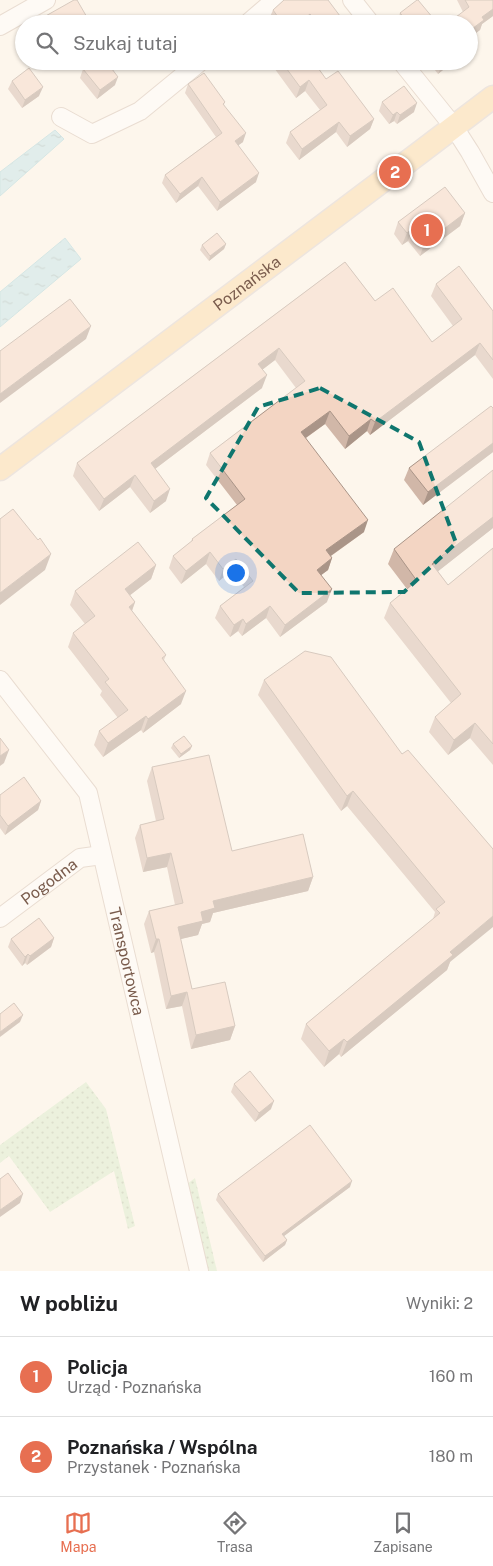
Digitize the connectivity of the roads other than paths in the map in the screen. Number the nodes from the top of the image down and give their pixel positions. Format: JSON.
{"nodes":[{"id":1,"x":46,"y":0,"type":"edge"},
{"id":2,"x":275,"y":0,"type":"edge"},
{"id":3,"x":352,"y":0,"type":"edge"},
{"id":4,"x":19,"y":15,"type":"edge"},
{"id":5,"x":258,"y":15,"type":"edge"},
{"id":6,"x":364,"y":15,"type":"edge"},
{"id":7,"x":15,"y":18,"type":"edge"},
{"id":8,"x":0,"y":26,"type":"edge"},
{"id":9,"x":190,"y":70,"type":"edge"},
{"id":10,"x":408,"y":70,"type":"edge"},
{"id":11,"x":493,"y":97,"type":"edge"},
{"id":12,"x":61,"y":117,"type":"dead end"},
{"id":13,"x":454,"y":127,"type":"junction"},
{"id":14,"x":493,"y":193,"type":"edge"},
{"id":15,"x":0,"y":469,"type":"edge"},
{"id":16,"x":0,"y":680,"type":"edge"},
{"id":17,"x":102,"y":855,"type":"junction"},
{"id":18,"x":0,"y":918,"type":"edge"},
{"id":19,"x":198,"y":1271,"type":"edge"}],
"edges":[{"from":1,"to":4,"type":"street"},
{"from":2,"to":5,"type":"street"},
{"from":3,"to":6,"type":"street"},
{"from":7,"to":8,"type":"street"},
{"from":9,"to":12,"type":"street"},
{"from":10,"to":13,"type":"street"},
{"from":11,"to":13,"type":"main road","name":"Poznańska"},
{"from":13,"to":14,"type":"street"},
{"from":13,"to":15,"type":"main road","name":"Poznańska"},
{"from":16,"to":17,"type":"street","name":"Transportowca"},
{"from":17,"to":18,"type":"street","name":"Pogodna"},
{"from":17,"to":19,"type":"street","name":"Transportowca"}]}
